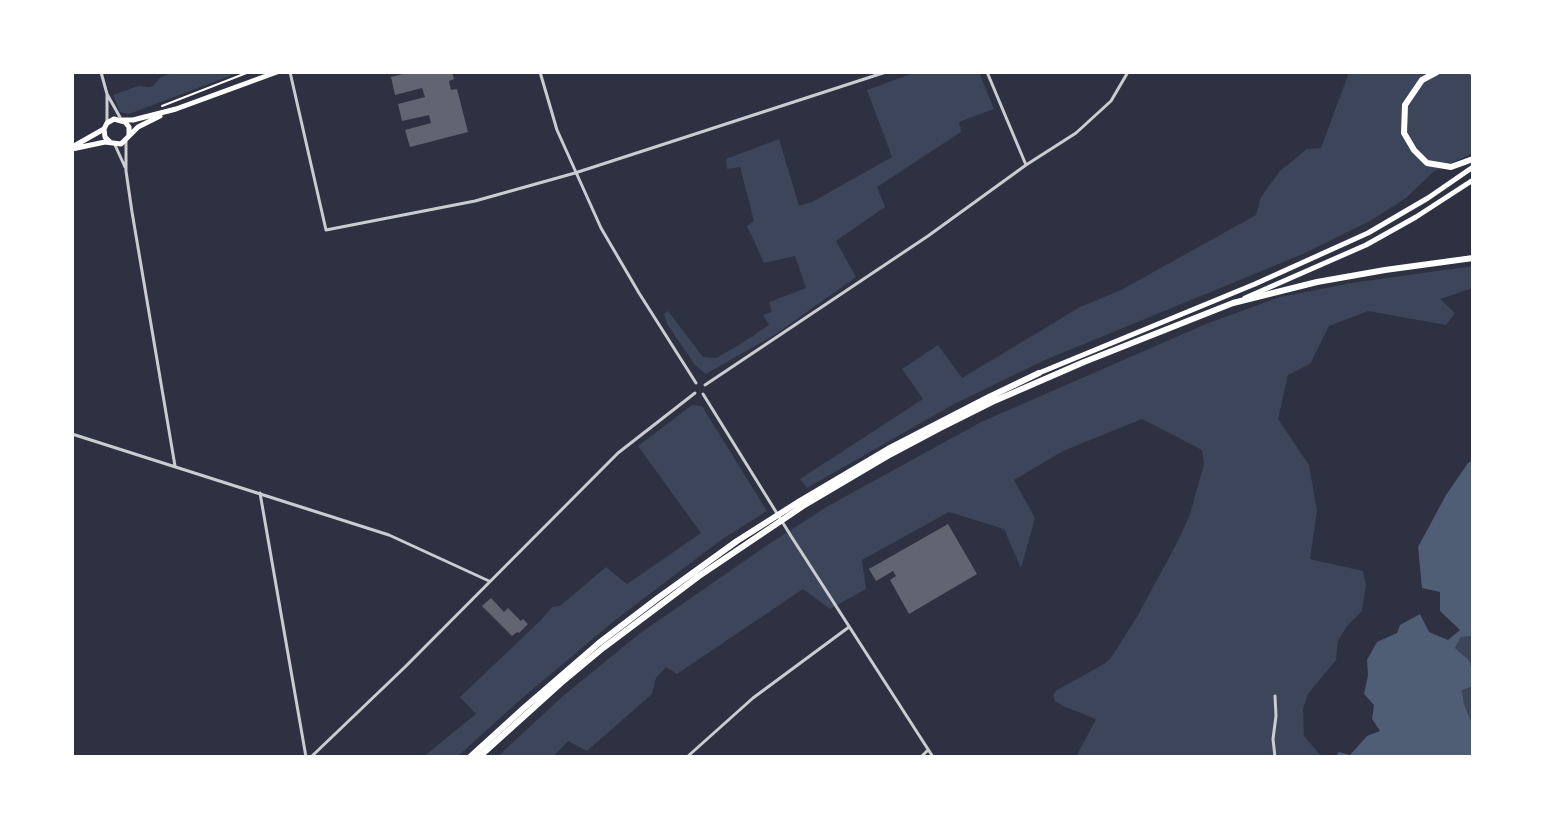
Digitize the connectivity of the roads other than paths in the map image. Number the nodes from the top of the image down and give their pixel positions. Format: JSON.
{"nodes":[{"id":1,"x":101,"y":72,"type":"edge"},
{"id":2,"x":277,"y":72,"type":"edge"},
{"id":3,"x":290,"y":72,"type":"edge"},
{"id":4,"x":540,"y":72,"type":"edge"},
{"id":5,"x":886,"y":72,"type":"edge"},
{"id":6,"x":987,"y":72,"type":"edge"},
{"id":7,"x":1128,"y":72,"type":"edge"},
{"id":8,"x":1437,"y":72,"type":"edge"},
{"id":9,"x":107,"y":94,"type":"junction"},
{"id":10,"x":176,"y":109,"type":"junction"},
{"id":11,"x":122,"y":120,"type":"junction"},
{"id":12,"x":106,"y":126,"type":"junction"},
{"id":13,"x":128,"y":138,"type":"junction"},
{"id":14,"x":113,"y":143,"type":"junction"},
{"id":15,"x":72,"y":148,"type":"edge"},
{"id":16,"x":1473,"y":159,"type":"edge"},
{"id":17,"x":1026,"y":165,"type":"junction"},
{"id":18,"x":1473,"y":167,"type":"edge"},
{"id":19,"x":126,"y":171,"type":"junction"},
{"id":20,"x":575,"y":173,"type":"junction"},
{"id":21,"x":1473,"y":180,"type":"edge"},
{"id":22,"x":1473,"y":258,"type":"edge"},
{"id":23,"x":1233,"y":303,"type":"junction"},
{"id":24,"x":1039,"y":373,"type":"joint"},
{"id":25,"x":696,"y":383,"type":"junction"},
{"id":26,"x":705,"y":385,"type":"junction"},
{"id":27,"x":695,"y":393,"type":"junction"},
{"id":28,"x":703,"y":394,"type":"junction"},
{"id":29,"x":72,"y":434,"type":"edge"},
{"id":30,"x":175,"y":466,"type":"junction"},
{"id":31,"x":260,"y":493,"type":"junction"},
{"id":32,"x":489,"y":581,"type":"junction"},
{"id":33,"x":849,"y":627,"type":"junction"},
{"id":34,"x":1275,"y":696,"type":"dead end"},
{"id":35,"x":928,"y":750,"type":"junction"},
{"id":36,"x":308,"y":757,"type":"edge"},
{"id":37,"x":470,"y":757,"type":"edge"},
{"id":38,"x":479,"y":757,"type":"edge"},
{"id":39,"x":687,"y":757,"type":"edge"},
{"id":40,"x":921,"y":757,"type":"edge"},
{"id":41,"x":933,"y":757,"type":"edge"},
{"id":42,"x":1275,"y":757,"type":"edge"}],
"edges":[{"from":1,"to":9,"type":"street"},
{"from":2,"to":10,"type":"main road"},
{"from":3,"to":20,"type":"street"},
{"from":4,"to":20,"type":"street"},
{"from":5,"to":20,"type":"street"},
{"from":6,"to":17,"type":"street"},
{"from":7,"to":17,"type":"street"},
{"from":8,"to":16,"type":"highway"},
{"from":9,"to":11,"type":"street"},
{"from":9,"to":12,"type":"street"},
{"from":10,"to":11,"type":"main road"},
{"from":10,"to":13,"type":"main road"},
{"from":11,"to":12,"type":"main road"},
{"from":11,"to":13,"type":"main road"},
{"from":12,"to":14,"type":"main road"},
{"from":12,"to":15,"type":"main road"},
{"from":13,"to":14,"type":"main road"},
{"from":13,"to":19,"type":"street"},
{"from":14,"to":15,"type":"main road"},
{"from":14,"to":19,"type":"street"},
{"from":17,"to":26,"type":"street"},
{"from":18,"to":24,"type":"main road"},
{"from":19,"to":30,"type":"street"},
{"from":20,"to":25,"type":"street"},
{"from":21,"to":23,"type":"main road"},
{"from":22,"to":23,"type":"highway"},
{"from":23,"to":38,"type":"highway"},
{"from":24,"to":37,"type":"highway"},
{"from":25,"to":26,"type":"street"},
{"from":25,"to":27,"type":"street"},
{"from":26,"to":28,"type":"street"},
{"from":27,"to":28,"type":"street"},
{"from":27,"to":32,"type":"street"},
{"from":28,"to":33,"type":"street"},
{"from":29,"to":30,"type":"street"},
{"from":30,"to":31,"type":"street"},
{"from":31,"to":32,"type":"street"},
{"from":31,"to":36,"type":"street"},
{"from":32,"to":36,"type":"street"},
{"from":33,"to":35,"type":"street"},
{"from":33,"to":39,"type":"street"},
{"from":34,"to":42,"type":"street"},
{"from":35,"to":40,"type":"street"},
{"from":35,"to":41,"type":"street"}]}
